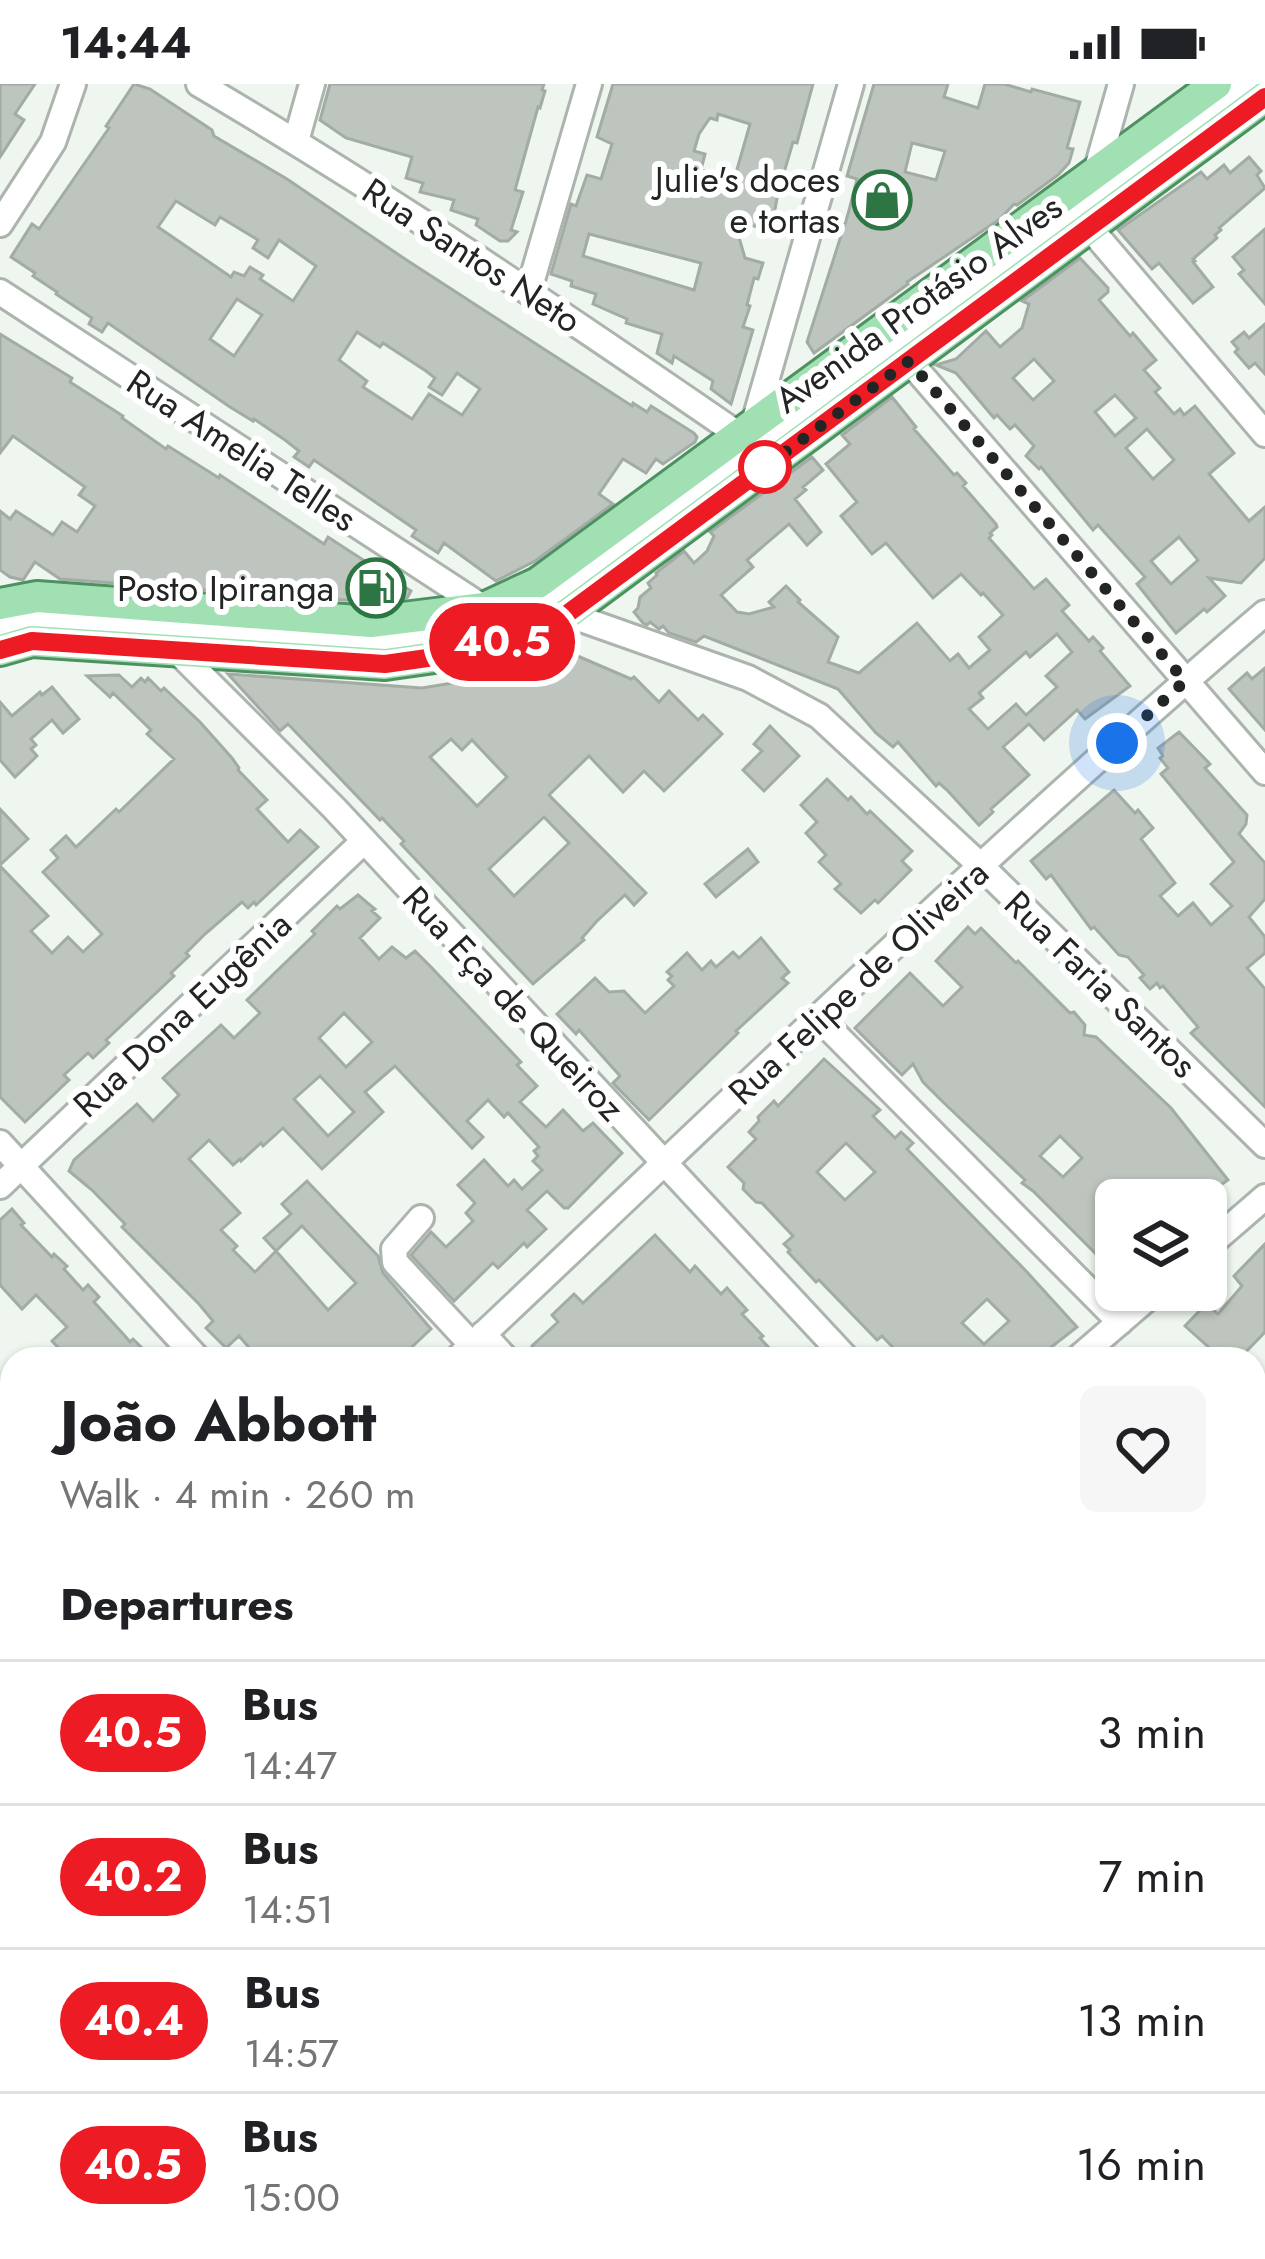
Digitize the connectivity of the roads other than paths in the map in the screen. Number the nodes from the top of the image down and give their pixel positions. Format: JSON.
{"nodes":[{"id":1,"x":73,"y":84,"type":"edge"},
{"id":2,"x":199,"y":84,"type":"edge"},
{"id":3,"x":312,"y":84,"type":"edge"},
{"id":4,"x":589,"y":84,"type":"edge"},
{"id":5,"x":850,"y":84,"type":"edge"},
{"id":6,"x":1121,"y":84,"type":"edge"},
{"id":7,"x":1216,"y":84,"type":"edge"},
{"id":8,"x":1250,"y":84,"type":"edge"},
{"id":9,"x":1265,"y":97,"type":"edge"},
{"id":10,"x":296,"y":141,"type":"junction"},
{"id":11,"x":1096,"y":172,"type":"junction"},
{"id":12,"x":1065,"y":195,"type":"junction"},
{"id":13,"x":0,"y":224,"type":"edge"},
{"id":14,"x":1089,"y":227,"type":"junction"},
{"id":15,"x":973,"y":288,"type":"junction"},
{"id":16,"x":529,"y":290,"type":"junction"},
{"id":17,"x":0,"y":292,"type":"edge"},
{"id":18,"x":909,"y":361,"type":"junction"},
{"id":19,"x":747,"y":429,"type":"junction"},
{"id":20,"x":1265,"y":434,"type":"edge"},
{"id":21,"x":709,"y":483,"type":"junction"},
{"id":22,"x":632,"y":514,"type":"junction"},
{"id":23,"x":657,"y":547,"type":"junction"},
{"id":24,"x":0,"y":604,"type":"edge"},
{"id":25,"x":484,"y":608,"type":"junction"},
{"id":26,"x":1265,"y":613,"type":"edge"},
{"id":27,"x":567,"y":614,"type":"junction"},
{"id":28,"x":0,"y":628,"type":"edge"},
{"id":29,"x":0,"y":650,"type":"edge"},
{"id":30,"x":177,"y":651,"type":"junction"},
{"id":31,"x":1185,"y":681,"type":"junction"},
{"id":32,"x":1265,"y":772,"type":"edge"},
{"id":33,"x":364,"y":842,"type":"junction"},
{"id":34,"x":981,"y":866,"type":"junction"},
{"id":35,"x":819,"y":1018,"type":"junction"},
{"id":36,"x":0,"y":1143,"type":"edge"},
{"id":37,"x":1265,"y":1145,"type":"edge"},
{"id":38,"x":664,"y":1164,"type":"junction"},
{"id":39,"x":22,"y":1166,"type":"junction"},
{"id":40,"x":0,"y":1186,"type":"edge"},
{"id":41,"x":1265,"y":1197,"type":"edge"},
{"id":42,"x":421,"y":1219,"type":"dead end"},
{"id":43,"x":1227,"y":1230,"type":"edge"},
{"id":44,"x":1133,"y":1311,"type":"edge"},
{"id":45,"x":1120,"y":1322,"type":"junction"},
{"id":46,"x":470,"y":1346,"type":"edge"},
{"id":47,"x":187,"y":1347,"type":"edge"},
{"id":48,"x":836,"y":1347,"type":"edge"},
{"id":49,"x":1091,"y":1347,"type":"edge"}],
"edges":[{"from":1,"to":13,"type":"street"},
{"from":2,"to":10,"type":"street","name":"Rua Santos Neto"},
{"from":3,"to":10,"type":"street"},
{"from":4,"to":16,"type":"street"},
{"from":5,"to":19,"type":"street"},
{"from":6,"to":11,"type":"street"},
{"from":7,"to":11,"type":"main road","name":"Avenida Protásio Alves"},
{"from":8,"to":15,"type":"street"},
{"from":9,"to":14,"type":"main road","name":"Avenida Protásio Alves"},
{"from":10,"to":16,"type":"street","name":"Rua Santos Neto"},
{"from":11,"to":12,"type":"main road","name":"Avenida Protásio Alves"},
{"from":12,"to":15,"type":"street"},
{"from":12,"to":19,"type":"main road","name":"Avenida Protásio Alves"},
{"from":14,"to":15,"type":"street"},
{"from":14,"to":18,"type":"main road","name":"Avenida Protásio Alves"},
{"from":14,"to":20,"type":"street"},
{"from":15,"to":21,"type":"street"},
{"from":16,"to":19,"type":"street","name":"Rua Santos Neto"},
{"from":17,"to":25,"type":"street","name":"Rua Amelia Telles"},
{"from":18,"to":23,"type":"main road","name":"Avenida Protásio Alves"},
{"from":18,"to":31,"type":"street"},
{"from":19,"to":22,"type":"main road","name":"Avenida Protásio Alves"},
{"from":21,"to":22,"type":"street"},
{"from":21,"to":23,"type":"street"},
{"from":21,"to":28,"type":"street"},
{"from":22,"to":25,"type":"main road","name":"Avenida Protásio Alves"},
{"from":23,"to":27,"type":"main road","name":"Avenida Protásio Alves"},
{"from":24,"to":25,"type":"main road","name":"Avenida Protásio Alves"},
{"from":26,"to":31,"type":"street","name":"Rua Felipe de Oliveira"},
{"from":27,"to":30,"type":"main road","name":"Avenida Protásio Alves"},
{"from":27,"to":34,"type":"street","name":"Rua Faria Santos"},
{"from":29,"to":30,"type":"main road","name":"Avenida Protásio Alves"},
{"from":30,"to":33,"type":"street","name":"Rua Eça de Queiroz"},
{"from":31,"to":32,"type":"street"},
{"from":31,"to":34,"type":"street","name":"Rua Felipe de Oliveira"},
{"from":33,"to":38,"type":"street","name":"Rua Eça de Queiroz"},
{"from":33,"to":39,"type":"street","name":"Rua Dona Eugênia"},
{"from":34,"to":35,"type":"street","name":"Rua Felipe de Oliveira"},
{"from":34,"to":37,"type":"street","name":"Rua Faria Santos"},
{"from":35,"to":38,"type":"street","name":"Rua Felipe de Oliveira"},
{"from":35,"to":45,"type":"street"},
{"from":36,"to":39,"type":"street"},
{"from":38,"to":46,"type":"street","name":"Rua Felipe de Oliveira"},
{"from":38,"to":48,"type":"street","name":"Rua Eça de Queiroz"},
{"from":39,"to":40,"type":"street","name":"Rua Dona Eugênia"},
{"from":39,"to":47,"type":"street"},
{"from":41,"to":43,"type":"street"},
{"from":42,"to":46,"type":"street"},
{"from":44,"to":45,"type":"street"},
{"from":45,"to":49,"type":"street"}]}
